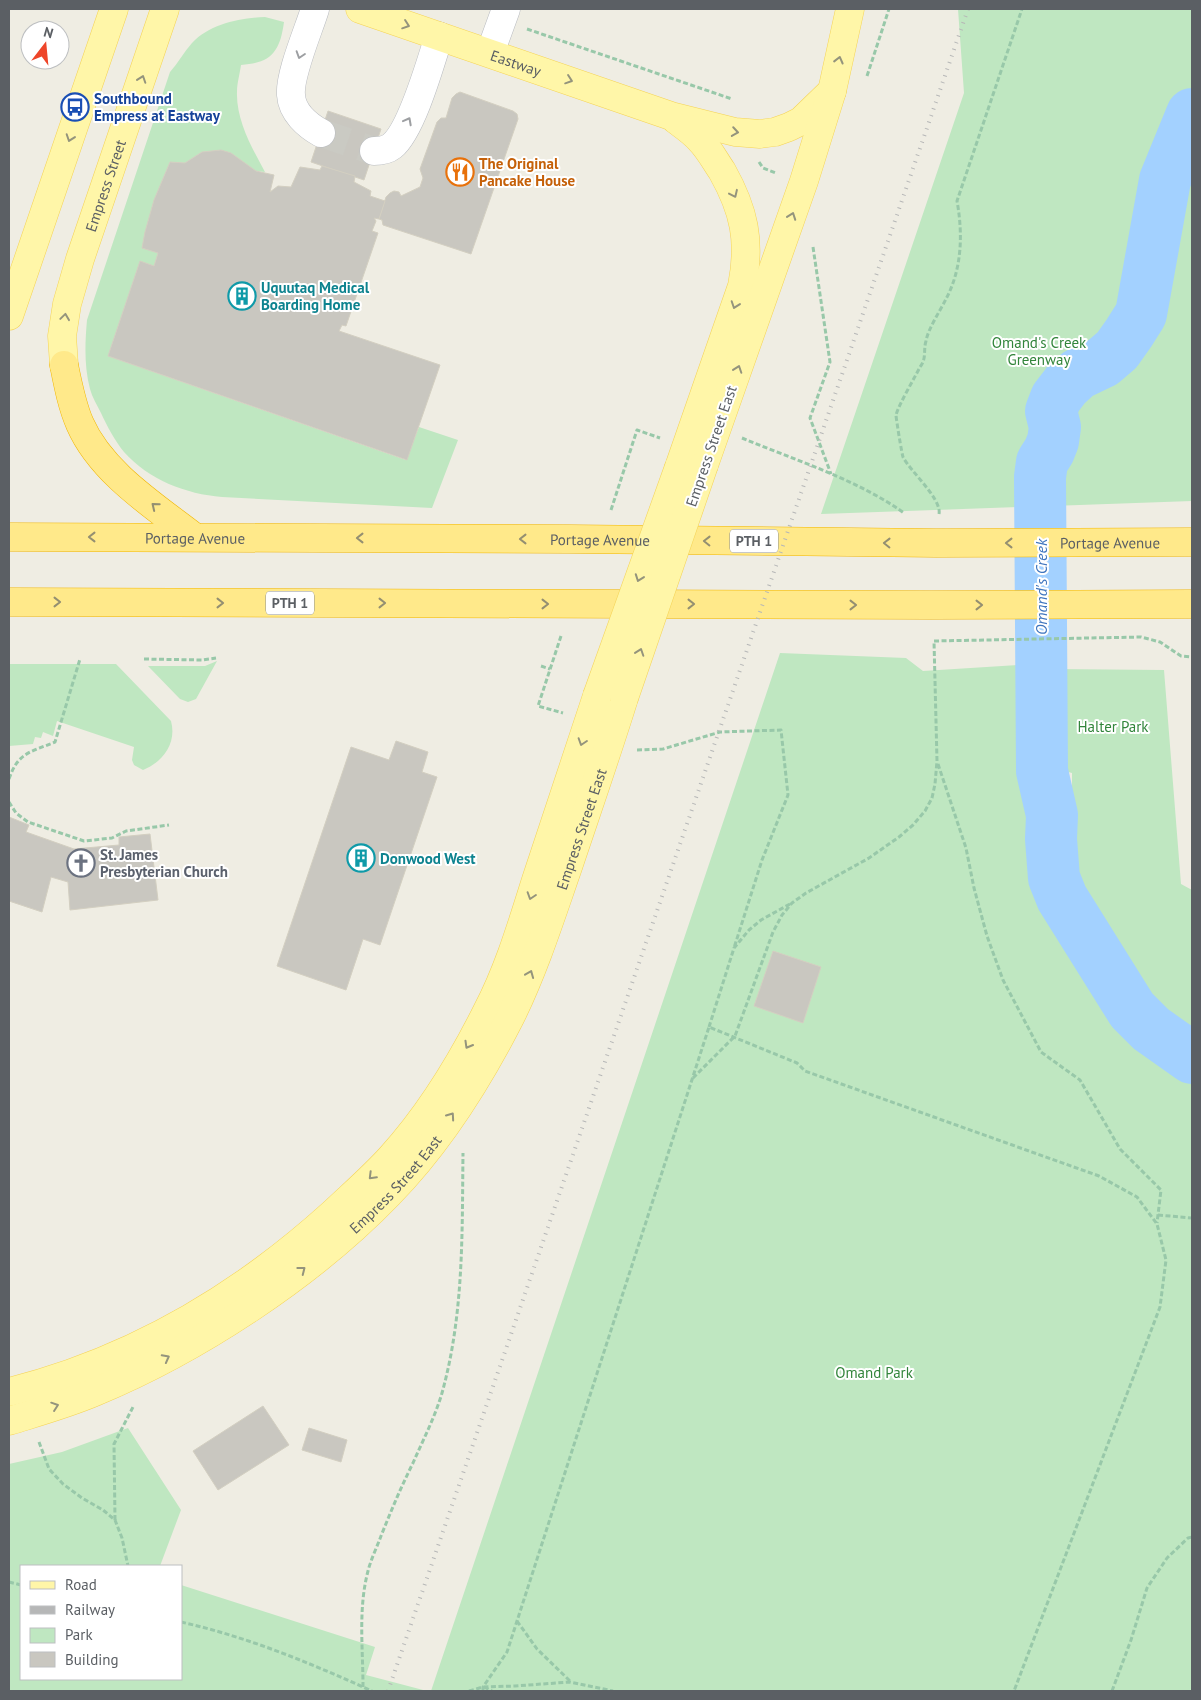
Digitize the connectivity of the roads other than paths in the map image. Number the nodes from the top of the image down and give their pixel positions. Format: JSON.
{"nodes":[{"id":1,"x":114,"y":9,"type":"edge"},
{"id":2,"x":166,"y":9,"type":"edge"},
{"id":3,"x":315,"y":9,"type":"edge"},
{"id":4,"x":360,"y":9,"type":"edge"},
{"id":5,"x":506,"y":9,"type":"edge"},
{"id":6,"x":850,"y":9,"type":"edge"},
{"id":7,"x":439,"y":36,"type":"junction"},
{"id":8,"x":490,"y":53,"type":"junction"},
{"id":9,"x":832,"y":90,"type":"junction"},
{"id":10,"x":671,"y":116,"type":"junction"},
{"id":11,"x":321,"y":133,"type":"tunnel mouth"},
{"id":12,"x":374,"y":151,"type":"tunnel mouth"},
{"id":13,"x":9,"y":316,"type":"edge"},
{"id":14,"x":64,"y":365,"type":"joint"},
{"id":15,"x":692,"y":466,"type":"junction"},
{"id":16,"x":193,"y":536,"type":"junction"},
{"id":17,"x":9,"y":537,"type":"edge"},
{"id":18,"x":1192,"y":542,"type":"edge"},
{"id":19,"x":9,"y":602,"type":"edge"},
{"id":20,"x":1192,"y":604,"type":"edge"},
{"id":21,"x":9,"y":1392,"type":"edge"},
{"id":22,"x":9,"y":1421,"type":"edge"}],
"edges":[{"from":1,"to":13,"type":"main road","one_way":true},
{"from":14,"to":2,"type":"main road","name":"Empress Street","one_way":true},
{"from":3,"to":11,"type":"lane","one_way":true},
{"from":4,"to":7,"type":"main road","name":"Eastway","one_way":true},
{"from":5,"to":8,"type":"lane"},
{"from":9,"to":6,"type":"main road","name":"Empress Street East","one_way":true},
{"from":7,"to":8,"type":"main road","name":"Eastway"},
{"from":12,"to":7,"type":"lane","one_way":true},
{"from":8,"to":10,"type":"main road","name":"Eastway","one_way":true},
{"from":10,"to":9,"type":"main road","name":"Eastway","one_way":true},
{"from":15,"to":9,"type":"main road","name":"Empress Street East","one_way":true},
{"from":10,"to":15,"type":"main road","name":"Empress Street East","one_way":true},
{"from":16,"to":14,"type":"highway","one_way":true},
{"from":15,"to":21,"type":"main road","name":"Empress Street East","one_way":true,"bridge":true},
{"from":22,"to":15,"type":"main road","name":"Empress Street East","one_way":true,"bridge":true},
{"from":16,"to":17,"type":"highway","name":"Portage Avenue","number":"PTH 1","one_way":true},
{"from":18,"to":16,"type":"highway","name":"Portage Avenue","number":"PTH 1","one_way":true},
{"from":19,"to":20,"type":"highway","number":"PTH 1","one_way":true}]}
